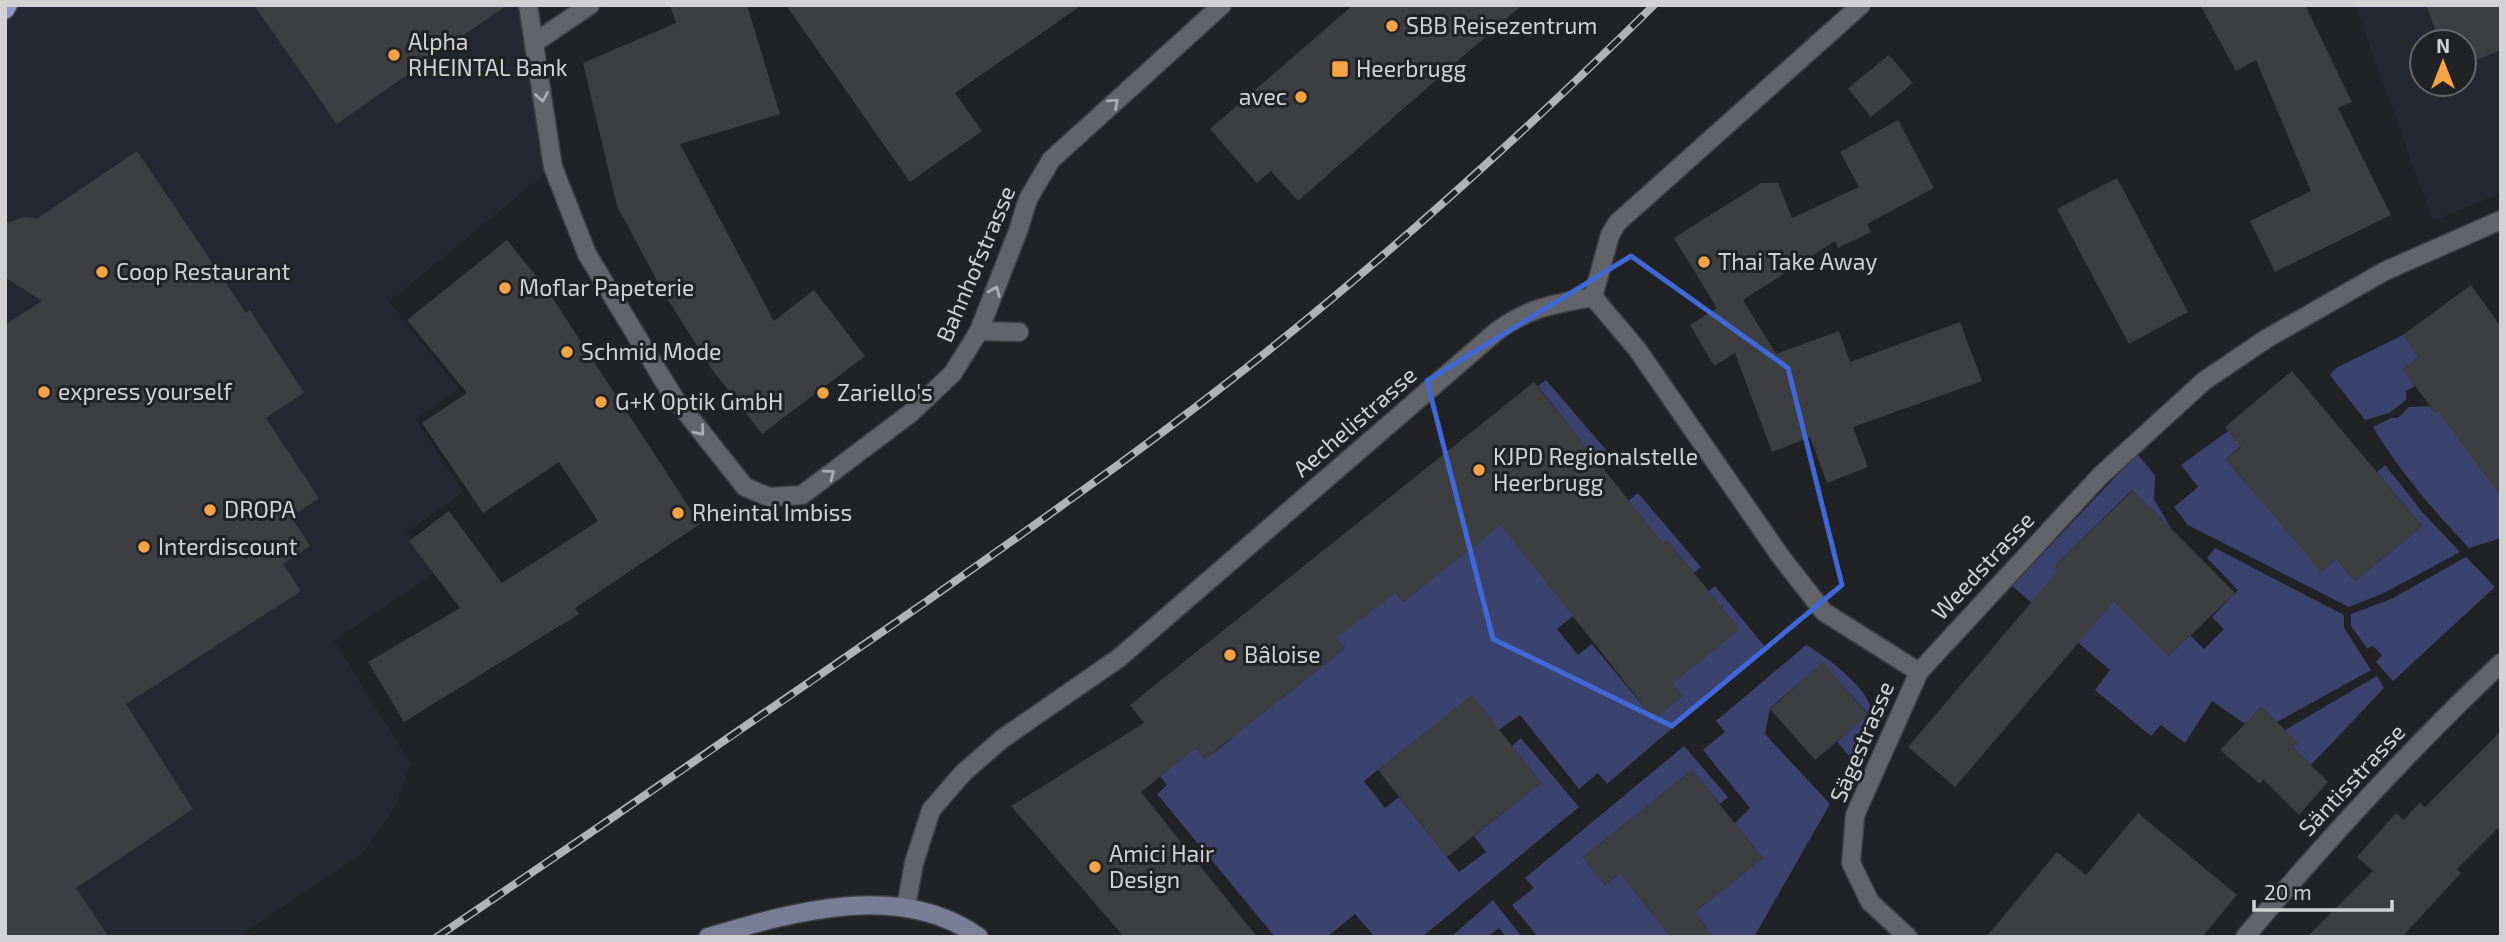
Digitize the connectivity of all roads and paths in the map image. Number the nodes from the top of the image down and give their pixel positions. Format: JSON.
{"nodes":[{"id":1,"x":528,"y":5,"type":"edge"},
{"id":2,"x":590,"y":5,"type":"edge"},
{"id":3,"x":1222,"y":5,"type":"edge"},
{"id":4,"x":1861,"y":5,"type":"edge"},
{"id":5,"x":534,"y":43,"type":"junction"},
{"id":6,"x":2501,"y":220,"type":"edge"},
{"id":7,"x":1593,"y":297,"type":"junction"},
{"id":8,"x":979,"y":331,"type":"junction"},
{"id":9,"x":1019,"y":332,"type":"dead end"},
{"id":10,"x":2501,"y":663,"type":"edge"},
{"id":11,"x":1919,"y":672,"type":"junction"},
{"id":12,"x":906,"y":907,"type":"junction"},
{"id":13,"x":708,"y":937,"type":"edge"},
{"id":14,"x":979,"y":937,"type":"edge"},
{"id":15,"x":1908,"y":937,"type":"edge"},
{"id":16,"x":2245,"y":937,"type":"edge"}],
"edges":[{"from":1,"to":5,"type":"street","name":"Bahnhofstrasse"},
{"from":2,"to":5,"type":"street"},
{"from":8,"to":3,"type":"street","name":"Bahnhofstrasse","one_way":true},
{"from":4,"to":7,"type":"street"},
{"from":5,"to":8,"type":"street","name":"Bahnhofstrasse","one_way":true},
{"from":6,"to":11,"type":"street","name":"Weedstrasse"},
{"from":7,"to":11,"type":"street"},
{"from":7,"to":12,"type":"street","name":"Aechelistrasse"},
{"from":8,"to":9,"type":"street"},
{"from":10,"to":16,"type":"street","name":"Säntisstrasse"},
{"from":11,"to":15,"type":"street","name":"Sägestrasse"},
{"from":12,"to":13,"type":"main road"},
{"from":12,"to":14,"type":"main road"}]}
